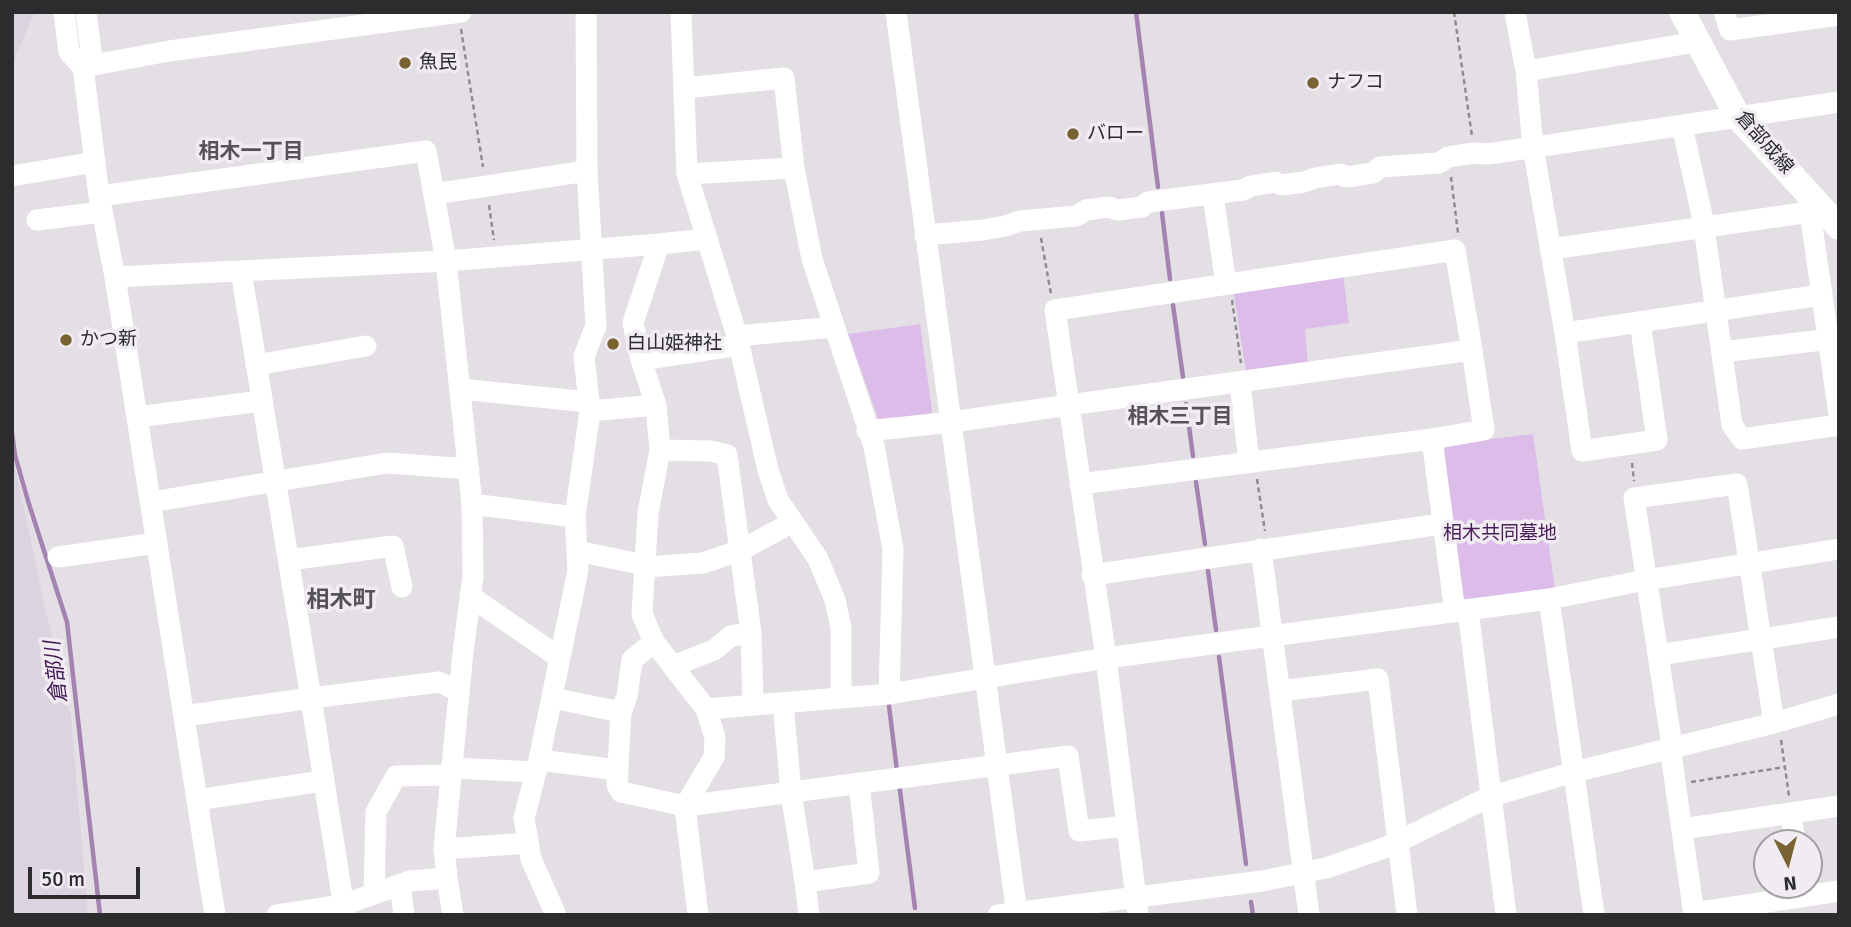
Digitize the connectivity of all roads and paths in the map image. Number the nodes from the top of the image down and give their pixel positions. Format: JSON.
{"nodes":[{"id":1,"x":64,"y":12,"type":"edge"},
{"id":2,"x":86,"y":12,"type":"edge"},
{"id":3,"x":460,"y":12,"type":"edge"},
{"id":4,"x":586,"y":12,"type":"edge"},
{"id":5,"x":681,"y":12,"type":"edge"},
{"id":6,"x":896,"y":12,"type":"edge"},
{"id":7,"x":1454,"y":12,"type":"edge"},
{"id":8,"x":1515,"y":12,"type":"edge"},
{"id":9,"x":1682,"y":12,"type":"edge"},
{"id":10,"x":1724,"y":12,"type":"edge"},
{"id":11,"x":1839,"y":15,"type":"edge"},
{"id":12,"x":307,"y":22,"type":"edge"},
{"id":13,"x":1696,"y":42,"type":"junction"},
{"id":14,"x":88,"y":66,"type":"junction"},
{"id":15,"x":1525,"y":71,"type":"junction"},
{"id":16,"x":684,"y":88,"type":"junction"},
{"id":17,"x":1839,"y":102,"type":"edge"},
{"id":18,"x":1738,"y":117,"type":"junction"},
{"id":19,"x":1682,"y":126,"type":"junction"},
{"id":20,"x":1533,"y":147,"type":"junction"},
{"id":21,"x":1475,"y":153,"type":"junction"},
{"id":22,"x":1448,"y":157,"type":"junction"},
{"id":23,"x":95,"y":162,"type":"junction"},
{"id":24,"x":794,"y":168,"type":"junction"},
{"id":25,"x":587,"y":171,"type":"junction"},
{"id":26,"x":687,"y":174,"type":"junction"},
{"id":27,"x":12,"y":176,"type":"edge"},
{"id":28,"x":486,"y":186,"type":"junction"},
{"id":29,"x":434,"y":194,"type":"junction"},
{"id":30,"x":1213,"y":195,"type":"junction"},
{"id":31,"x":101,"y":204,"type":"junction"},
{"id":32,"x":1813,"y":207,"type":"junction"},
{"id":33,"x":1038,"y":219,"type":"junction"},
{"id":34,"x":37,"y":220,"type":"dead end"},
{"id":35,"x":1839,"y":227,"type":"edge"},
{"id":36,"x":1704,"y":228,"type":"junction"},
{"id":37,"x":925,"y":235,"type":"junction"},
{"id":38,"x":707,"y":239,"type":"junction"},
{"id":39,"x":659,"y":244,"type":"junction"},
{"id":40,"x":591,"y":249,"type":"junction"},
{"id":41,"x":1551,"y":249,"type":"junction"},
{"id":42,"x":1455,"y":250,"type":"junction"},
{"id":43,"x":497,"y":257,"type":"junction"},
{"id":44,"x":446,"y":261,"type":"junction"},
{"id":45,"x":241,"y":271,"type":"junction"},
{"id":46,"x":115,"y":277,"type":"junction"},
{"id":47,"x":1228,"y":283,"type":"junction"},
{"id":48,"x":1821,"y":295,"type":"junction"},
{"id":49,"x":1055,"y":310,"type":"junction"},
{"id":50,"x":1716,"y":311,"type":"junction"},
{"id":51,"x":1640,"y":322,"type":"junction"},
{"id":52,"x":834,"y":327,"type":"junction"},
{"id":53,"x":1565,"y":332,"type":"junction"},
{"id":54,"x":1833,"y":339,"type":"edge"},
{"id":55,"x":738,"y":341,"type":"junction"},
{"id":56,"x":366,"y":346,"type":"dead end"},
{"id":57,"x":1472,"y":350,"type":"junction"},
{"id":58,"x":1722,"y":352,"type":"junction"},
{"id":59,"x":641,"y":360,"type":"junction"},
{"id":60,"x":256,"y":365,"type":"junction"},
{"id":61,"x":1242,"y":383,"type":"junction"},
{"id":62,"x":460,"y":389,"type":"junction"},
{"id":63,"x":261,"y":401,"type":"junction"},
{"id":64,"x":656,"y":405,"type":"junction"},
{"id":65,"x":1069,"y":405,"type":"junction"},
{"id":66,"x":589,"y":406,"type":"junction"},
{"id":67,"x":1839,"y":414,"type":"edge"},
{"id":68,"x":137,"y":417,"type":"junction"},
{"id":69,"x":952,"y":422,"type":"junction"},
{"id":70,"x":1839,"y":425,"type":"edge"},
{"id":71,"x":867,"y":431,"type":"junction"},
{"id":72,"x":1432,"y":439,"type":"junction"},
{"id":73,"x":1629,"y":444,"type":"junction"},
{"id":74,"x":660,"y":450,"type":"junction"},
{"id":75,"x":763,"y":450,"type":"junction"},
{"id":76,"x":727,"y":455,"type":"junction"},
{"id":77,"x":1252,"y":461,"type":"junction"},
{"id":78,"x":469,"y":469,"type":"junction"},
{"id":79,"x":274,"y":482,"type":"junction"},
{"id":80,"x":1080,"y":484,"type":"junction"},
{"id":81,"x":1636,"y":498,"type":"junction"},
{"id":82,"x":150,"y":502,"type":"junction"},
{"id":83,"x":472,"y":504,"type":"junction"},
{"id":84,"x":575,"y":517,"type":"junction"},
{"id":85,"x":793,"y":522,"type":"junction"},
{"id":86,"x":1441,"y":524,"type":"junction"},
{"id":87,"x":157,"y":543,"type":"junction"},
{"id":88,"x":1264,"y":549,"type":"junction"},
{"id":89,"x":1839,"y":549,"type":"edge"},
{"id":90,"x":741,"y":550,"type":"junction"},
{"id":91,"x":577,"y":551,"type":"junction"},
{"id":92,"x":58,"y":557,"type":"dead end"},
{"id":93,"x":289,"y":560,"type":"junction"},
{"id":94,"x":1751,"y":563,"type":"junction"},
{"id":95,"x":645,"y":566,"type":"junction"},
{"id":96,"x":1092,"y":575,"type":"junction"},
{"id":97,"x":1646,"y":580,"type":"junction"},
{"id":98,"x":402,"y":587,"type":"dead end"},
{"id":99,"x":471,"y":596,"type":"junction"},
{"id":100,"x":1549,"y":599,"type":"junction"},
{"id":101,"x":1461,"y":611,"type":"junction"},
{"id":102,"x":1839,"y":627,"type":"edge"},
{"id":103,"x":751,"y":633,"type":"junction"},
{"id":104,"x":1273,"y":636,"type":"junction"},
{"id":105,"x":1762,"y":639,"type":"junction"},
{"id":106,"x":654,"y":642,"type":"junction"},
{"id":107,"x":1658,"y":655,"type":"junction"},
{"id":108,"x":560,"y":658,"type":"junction"},
{"id":109,"x":1106,"y":658,"type":"junction"},
{"id":110,"x":673,"y":666,"type":"junction"},
{"id":111,"x":985,"y":678,"type":"junction"},
{"id":112,"x":459,"y":691,"type":"junction"},
{"id":113,"x":1280,"y":691,"type":"junction"},
{"id":114,"x":888,"y":694,"type":"junction"},
{"id":115,"x":311,"y":698,"type":"junction"},
{"id":116,"x":552,"y":698,"type":"junction"},
{"id":117,"x":841,"y":698,"type":"junction"},
{"id":118,"x":783,"y":703,"type":"junction"},
{"id":119,"x":1839,"y":704,"type":"edge"},
{"id":120,"x":753,"y":705,"type":"junction"},
{"id":121,"x":706,"y":709,"type":"junction"},
{"id":122,"x":621,"y":712,"type":"junction"},
{"id":123,"x":184,"y":716,"type":"junction"},
{"id":124,"x":1776,"y":722,"type":"junction"},
{"id":125,"x":1671,"y":747,"type":"junction"},
{"id":126,"x":996,"y":765,"type":"junction"},
{"id":127,"x":537,"y":766,"type":"junction"},
{"id":128,"x":1785,"y":767,"type":"junction"},
{"id":129,"x":618,"y":770,"type":"junction"},
{"id":130,"x":452,"y":771,"type":"junction"},
{"id":131,"x":1574,"y":772,"type":"junction"},
{"id":132,"x":322,"y":781,"type":"junction"},
{"id":133,"x":859,"y":783,"type":"junction"},
{"id":134,"x":1676,"y":784,"type":"junction"},
{"id":135,"x":791,"y":792,"type":"junction"},
{"id":136,"x":1491,"y":796,"type":"junction"},
{"id":137,"x":197,"y":800,"type":"junction"},
{"id":138,"x":685,"y":806,"type":"junction"},
{"id":139,"x":1839,"y":806,"type":"edge"},
{"id":140,"x":1791,"y":813,"type":"junction"},
{"id":141,"x":1126,"y":826,"type":"junction"},
{"id":142,"x":1682,"y":829,"type":"junction"},
{"id":143,"x":1794,"y":829,"type":"edge"},
{"id":144,"x":1398,"y":841,"type":"junction"},
{"id":145,"x":528,"y":843,"type":"junction"},
{"id":146,"x":444,"y":849,"type":"junction"},
{"id":147,"x":1304,"y":873,"type":"junction"},
{"id":148,"x":447,"y":878,"type":"junction"},
{"id":149,"x":805,"y":882,"type":"junction"},
{"id":150,"x":400,"y":885,"type":"junction"},
{"id":151,"x":374,"y":894,"type":"junction"},
{"id":152,"x":1795,"y":899,"type":"edge"},
{"id":153,"x":1137,"y":906,"type":"edge"},
{"id":154,"x":344,"y":910,"type":"edge"},
{"id":155,"x":1011,"y":914,"type":"edge"},
{"id":156,"x":1694,"y":914,"type":"edge"},
{"id":157,"x":215,"y":915,"type":"edge"},
{"id":158,"x":277,"y":915,"type":"edge"},
{"id":159,"x":404,"y":915,"type":"edge"},
{"id":160,"x":453,"y":915,"type":"edge"},
{"id":161,"x":556,"y":915,"type":"edge"},
{"id":162,"x":698,"y":915,"type":"edge"},
{"id":163,"x":809,"y":915,"type":"edge"},
{"id":164,"x":1309,"y":915,"type":"edge"},
{"id":165,"x":1407,"y":915,"type":"edge"},
{"id":166,"x":1506,"y":915,"type":"edge"},
{"id":167,"x":1594,"y":915,"type":"edge"}],
"edges":[{"from":1,"to":14,"type":"street"},
{"from":2,"to":14,"type":"street"},
{"from":3,"to":12,"type":"street"},
{"from":3,"to":28,"type":"path"},
{"from":4,"to":25,"type":"street"},
{"from":5,"to":16,"type":"street"},
{"from":6,"to":37,"type":"street"},
{"from":7,"to":21,"type":"path"},
{"from":8,"to":15,"type":"street"},
{"from":9,"to":13,"type":"main road","name":"倉部成線"},
{"from":10,"to":11,"type":"street"},
{"from":12,"to":14,"type":"street"},
{"from":13,"to":15,"type":"street"},
{"from":13,"to":18,"type":"main road","name":"倉部成線"},
{"from":14,"to":23,"type":"street"},
{"from":15,"to":20,"type":"street"},
{"from":16,"to":24,"type":"street"},
{"from":16,"to":26,"type":"street"},
{"from":17,"to":18,"type":"street"},
{"from":18,"to":19,"type":"street"},
{"from":18,"to":32,"type":"main road","name":"倉部成線"},
{"from":19,"to":20,"type":"street"},
{"from":19,"to":36,"type":"street"},
{"from":20,"to":21,"type":"street"},
{"from":20,"to":41,"type":"street"},
{"from":21,"to":22,"type":"street"},
{"from":22,"to":30,"type":"street"},
{"from":22,"to":42,"type":"path"},
{"from":23,"to":27,"type":"street"},
{"from":23,"to":31,"type":"street"},
{"from":24,"to":26,"type":"street"},
{"from":24,"to":52,"type":"street"},
{"from":25,"to":28,"type":"street"},
{"from":25,"to":40,"type":"street"},
{"from":26,"to":38,"type":"street"},
{"from":28,"to":29,"type":"street"},
{"from":28,"to":43,"type":"path"},
{"from":29,"to":31,"type":"street"},
{"from":29,"to":44,"type":"street"},
{"from":30,"to":33,"type":"street"},
{"from":30,"to":47,"type":"street"},
{"from":31,"to":34,"type":"street"},
{"from":31,"to":46,"type":"street"},
{"from":32,"to":35,"type":"main road","name":"倉部成線"},
{"from":32,"to":36,"type":"street"},
{"from":32,"to":48,"type":"street"},
{"from":33,"to":37,"type":"street"},
{"from":33,"to":49,"type":"path"},
{"from":36,"to":41,"type":"street"},
{"from":36,"to":50,"type":"street"},
{"from":37,"to":69,"type":"street"},
{"from":38,"to":39,"type":"street"},
{"from":38,"to":55,"type":"street"},
{"from":39,"to":40,"type":"street"},
{"from":39,"to":59,"type":"street"},
{"from":40,"to":43,"type":"street"},
{"from":40,"to":66,"type":"street"},
{"from":41,"to":53,"type":"street"},
{"from":42,"to":47,"type":"street"},
{"from":42,"to":57,"type":"street"},
{"from":43,"to":44,"type":"street"},
{"from":44,"to":45,"type":"street"},
{"from":44,"to":62,"type":"street"},
{"from":45,"to":46,"type":"street"},
{"from":45,"to":60,"type":"street"},
{"from":46,"to":68,"type":"street"},
{"from":47,"to":49,"type":"street"},
{"from":47,"to":61,"type":"path"},
{"from":48,"to":50,"type":"street"},
{"from":48,"to":54,"type":"street"},
{"from":49,"to":65,"type":"street"},
{"from":50,"to":51,"type":"street"},
{"from":50,"to":58,"type":"street"},
{"from":51,"to":53,"type":"street"},
{"from":51,"to":73,"type":"street"},
{"from":52,"to":55,"type":"street"},
{"from":52,"to":71,"type":"street"},
{"from":53,"to":73,"type":"street"},
{"from":54,"to":58,"type":"street"},
{"from":54,"to":67,"type":"street"},
{"from":55,"to":59,"type":"street"},
{"from":55,"to":75,"type":"street"},
{"from":56,"to":60,"type":"street"},
{"from":57,"to":61,"type":"street"},
{"from":57,"to":72,"type":"street"},
{"from":58,"to":70,"type":"street"},
{"from":59,"to":64,"type":"street"},
{"from":60,"to":63,"type":"street"},
{"from":61,"to":65,"type":"street"},
{"from":61,"to":77,"type":"street"},
{"from":62,"to":66,"type":"street"},
{"from":62,"to":78,"type":"street"},
{"from":63,"to":68,"type":"street"},
{"from":63,"to":79,"type":"street"},
{"from":64,"to":66,"type":"street"},
{"from":64,"to":74,"type":"street"},
{"from":65,"to":69,"type":"street"},
{"from":65,"to":80,"type":"street"},
{"from":66,"to":84,"type":"street"},
{"from":68,"to":82,"type":"street"},
{"from":69,"to":71,"type":"street"},
{"from":69,"to":111,"type":"street"},
{"from":71,"to":114,"type":"street"},
{"from":72,"to":77,"type":"street"},
{"from":72,"to":86,"type":"street"},
{"from":73,"to":81,"type":"path"},
{"from":74,"to":76,"type":"street"},
{"from":74,"to":95,"type":"street"},
{"from":75,"to":76,"type":"street"},
{"from":75,"to":85,"type":"street"},
{"from":76,"to":90,"type":"street"},
{"from":77,"to":80,"type":"street"},
{"from":77,"to":88,"type":"path"},
{"from":78,"to":79,"type":"street"},
{"from":78,"to":83,"type":"street"},
{"from":79,"to":82,"type":"street"},
{"from":79,"to":93,"type":"street"},
{"from":80,"to":96,"type":"street"},
{"from":81,"to":94,"type":"street"},
{"from":81,"to":97,"type":"street"},
{"from":82,"to":87,"type":"street"},
{"from":83,"to":84,"type":"street"},
{"from":83,"to":99,"type":"street"},
{"from":84,"to":91,"type":"street"},
{"from":85,"to":90,"type":"street"},
{"from":85,"to":117,"type":"street"},
{"from":86,"to":88,"type":"street"},
{"from":86,"to":101,"type":"street"},
{"from":87,"to":92,"type":"street"},
{"from":87,"to":123,"type":"street"},
{"from":88,"to":96,"type":"street"},
{"from":88,"to":104,"type":"street"},
{"from":89,"to":94,"type":"street"},
{"from":90,"to":95,"type":"street"},
{"from":90,"to":103,"type":"street"},
{"from":91,"to":95,"type":"street"},
{"from":91,"to":108,"type":"street"},
{"from":93,"to":98,"type":"street"},
{"from":93,"to":115,"type":"street"},
{"from":94,"to":97,"type":"street"},
{"from":94,"to":105,"type":"street"},
{"from":95,"to":106,"type":"street"},
{"from":96,"to":109,"type":"street"},
{"from":97,"to":100,"type":"street"},
{"from":97,"to":107,"type":"street"},
{"from":99,"to":108,"type":"street"},
{"from":99,"to":112,"type":"street"},
{"from":100,"to":101,"type":"street"},
{"from":100,"to":131,"type":"street"},
{"from":101,"to":104,"type":"street"},
{"from":101,"to":136,"type":"street"},
{"from":102,"to":105,"type":"street"},
{"from":103,"to":110,"type":"street"},
{"from":103,"to":120,"type":"street"},
{"from":104,"to":109,"type":"street"},
{"from":104,"to":113,"type":"street"},
{"from":105,"to":107,"type":"street"},
{"from":105,"to":124,"type":"street"},
{"from":106,"to":110,"type":"street"},
{"from":106,"to":122,"type":"street"},
{"from":107,"to":125,"type":"street"},
{"from":108,"to":116,"type":"street"},
{"from":109,"to":111,"type":"street"},
{"from":109,"to":141,"type":"street"},
{"from":110,"to":121,"type":"street"},
{"from":111,"to":114,"type":"street"},
{"from":111,"to":126,"type":"street"},
{"from":112,"to":115,"type":"street"},
{"from":112,"to":130,"type":"street"},
{"from":113,"to":144,"type":"street"},
{"from":113,"to":147,"type":"street"},
{"from":114,"to":117,"type":"street"},
{"from":115,"to":123,"type":"street"},
{"from":115,"to":132,"type":"street"},
{"from":116,"to":122,"type":"street"},
{"from":116,"to":127,"type":"street"},
{"from":117,"to":118,"type":"street"},
{"from":118,"to":120,"type":"street"},
{"from":118,"to":135,"type":"street"},
{"from":119,"to":124,"type":"street"},
{"from":120,"to":121,"type":"street"},
{"from":121,"to":138,"type":"street"},
{"from":122,"to":129,"type":"street"},
{"from":123,"to":137,"type":"street"},
{"from":124,"to":125,"type":"street"},
{"from":124,"to":128,"type":"path"},
{"from":125,"to":131,"type":"street"},
{"from":125,"to":134,"type":"street"},
{"from":126,"to":133,"type":"street"},
{"from":126,"to":141,"type":"street"},
{"from":126,"to":155,"type":"street"},
{"from":127,"to":129,"type":"street"},
{"from":127,"to":130,"type":"street"},
{"from":127,"to":145,"type":"street"},
{"from":128,"to":134,"type":"path"},
{"from":128,"to":140,"type":"path"},
{"from":129,"to":138,"type":"street"},
{"from":130,"to":146,"type":"street"},
{"from":130,"to":151,"type":"street"},
{"from":131,"to":136,"type":"street"},
{"from":131,"to":167,"type":"street"},
{"from":132,"to":137,"type":"street"},
{"from":132,"to":154,"type":"street"},
{"from":133,"to":135,"type":"street"},
{"from":133,"to":149,"type":"street"},
{"from":134,"to":142,"type":"street"},
{"from":135,"to":138,"type":"street"},
{"from":135,"to":149,"type":"street"},
{"from":136,"to":144,"type":"street"},
{"from":136,"to":166,"type":"street"},
{"from":137,"to":157,"type":"street"},
{"from":138,"to":162,"type":"street"},
{"from":139,"to":140,"type":"street"},
{"from":140,"to":142,"type":"street"},
{"from":140,"to":143,"type":"street"},
{"from":141,"to":153,"type":"street"},
{"from":142,"to":156,"type":"street"},
{"from":144,"to":147,"type":"street"},
{"from":144,"to":165,"type":"street"},
{"from":145,"to":146,"type":"street"},
{"from":145,"to":161,"type":"street"},
{"from":146,"to":148,"type":"street"},
{"from":147,"to":153,"type":"street"},
{"from":147,"to":164,"type":"street"},
{"from":148,"to":150,"type":"street"},
{"from":148,"to":160,"type":"street"},
{"from":149,"to":163,"type":"street"},
{"from":150,"to":151,"type":"street"},
{"from":150,"to":159,"type":"street"},
{"from":151,"to":154,"type":"street"},
{"from":152,"to":156,"type":"street"},
{"from":153,"to":155,"type":"street"},
{"from":154,"to":158,"type":"street"}]}
